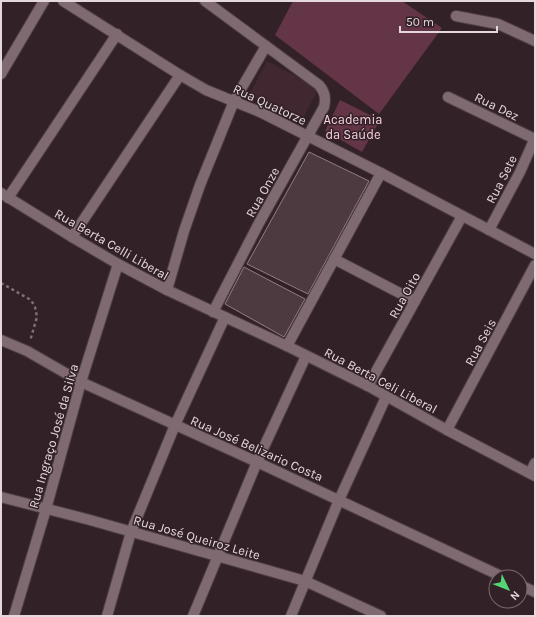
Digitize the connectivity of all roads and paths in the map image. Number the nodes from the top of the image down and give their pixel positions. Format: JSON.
{"nodes":[{"id":1,"x":44,"y":1,"type":"edge"},
{"id":2,"x":63,"y":1,"type":"edge"},
{"id":3,"x":205,"y":1,"type":"edge"},
{"id":4,"x":456,"y":16,"type":"dead end"},
{"id":5,"x":117,"y":34,"type":"junction"},
{"id":6,"x":535,"y":41,"type":"edge"},
{"id":7,"x":266,"y":46,"type":"junction"},
{"id":8,"x":1,"y":74,"type":"edge"},
{"id":9,"x":180,"y":75,"type":"junction"},
{"id":10,"x":448,"y":96,"type":"dead end"},
{"id":11,"x":234,"y":101,"type":"junction"},
{"id":12,"x":307,"y":136,"type":"junction"},
{"id":13,"x":535,"y":139,"type":"edge"},
{"id":14,"x":381,"y":173,"type":"junction"},
{"id":15,"x":4,"y":195,"type":"edge"},
{"id":16,"x":462,"y":216,"type":"junction"},
{"id":17,"x":489,"y":230,"type":"junction"},
{"id":18,"x":72,"y":237,"type":"junction"},
{"id":19,"x":535,"y":254,"type":"edge"},
{"id":20,"x":334,"y":259,"type":"junction"},
{"id":21,"x":118,"y":264,"type":"junction"},
{"id":22,"x":535,"y":265,"type":"edge"},
{"id":23,"x":1,"y":283,"type":"edge"},
{"id":24,"x":167,"y":290,"type":"junction"},
{"id":25,"x":415,"y":301,"type":"junction"},
{"id":26,"x":213,"y":312,"type":"junction"},
{"id":27,"x":225,"y":317,"type":"junction"},
{"id":28,"x":1,"y":341,"type":"edge"},
{"id":29,"x":287,"y":346,"type":"junction"},
{"id":30,"x":27,"y":351,"type":"junction"},
{"id":31,"x":306,"y":356,"type":"junction"},
{"id":32,"x":81,"y":382,"type":"junction"},
{"id":33,"x":368,"y":386,"type":"junction"},
{"id":34,"x":386,"y":397,"type":"junction"},
{"id":35,"x":175,"y":425,"type":"junction"},
{"id":36,"x":447,"y":430,"type":"junction"},
{"id":37,"x":257,"y":462,"type":"junction"},
{"id":38,"x":535,"y":463,"type":"edge"},
{"id":39,"x":532,"y":474,"type":"edge"},
{"id":40,"x":1,"y":497,"type":"edge"},
{"id":41,"x":340,"y":500,"type":"junction"},
{"id":42,"x":46,"y":510,"type":"junction"},
{"id":43,"x":131,"y":532,"type":"junction"},
{"id":44,"x":217,"y":557,"type":"junction"},
{"id":45,"x":488,"y":570,"type":"edge"},
{"id":46,"x":306,"y":580,"type":"junction"},
{"id":47,"x":14,"y":616,"type":"edge"},
{"id":48,"x":107,"y":616,"type":"edge"},
{"id":49,"x":193,"y":616,"type":"edge"},
{"id":50,"x":291,"y":616,"type":"edge"},
{"id":51,"x":381,"y":616,"type":"edge"}],
"edges":[{"from":1,"to":8,"type":"street"},
{"from":2,"to":5,"type":"street","name":"Rua Quatorze"},
{"from":3,"to":7,"type":"street"},
{"from":4,"to":6,"type":"street"},
{"from":5,"to":9,"type":"street","name":"Rua Quatorze"},
{"from":5,"to":15,"type":"street"},
{"from":7,"to":11,"type":"street"},
{"from":7,"to":12,"type":"street","name":"Rua Onze"},
{"from":9,"to":11,"type":"street","name":"Rua Quatorze"},
{"from":9,"to":18,"type":"street"},
{"from":10,"to":13,"type":"street","name":"Rua Dez"},
{"from":11,"to":12,"type":"street","name":"Rua Quatorze"},
{"from":11,"to":24,"type":"street"},
{"from":12,"to":14,"type":"street","name":"Rua Quatorze"},
{"from":12,"to":26,"type":"street","name":"Rua Onze"},
{"from":13,"to":17,"type":"street","name":"Rua Sete"},
{"from":14,"to":16,"type":"street","name":"Rua Quatorze"},
{"from":14,"to":20,"type":"street"},
{"from":15,"to":18,"type":"street","name":"Rua Berta Celli Liberal"},
{"from":16,"to":17,"type":"street","name":"Rua Quatorze"},
{"from":16,"to":25,"type":"street","name":"Rua Oito"},
{"from":17,"to":19,"type":"street","name":"Rua Quatorze"},
{"from":18,"to":21,"type":"street","name":"Rua Berta Celli Liberal"},
{"from":20,"to":25,"type":"street"},
{"from":20,"to":29,"type":"street"},
{"from":21,"to":24,"type":"street","name":"Rua Berta Celli Liberal"},
{"from":21,"to":32,"type":"street","name":"Rua Ingraço José da Silva"},
{"from":22,"to":36,"type":"street","name":"Rua Seis"},
{"from":23,"to":30,"type":"path"},
{"from":24,"to":26,"type":"street","name":"Rua Berta Celli Liberal"},
{"from":25,"to":33,"type":"street","name":"Rua Oito"},
{"from":26,"to":27,"type":"street","name":"Rua Berta Celi Liberal"},
{"from":27,"to":29,"type":"street","name":"Rua Berta Celi Liberal"},
{"from":27,"to":35,"type":"street"},
{"from":28,"to":30,"type":"street","name":"Rua José Belizario Costa"},
{"from":29,"to":31,"type":"street","name":"Rua Berta Celi Liberal"},
{"from":30,"to":32,"type":"street","name":"Rua José Belizario Costa"},
{"from":31,"to":33,"type":"street","name":"Rua Berta Celi Liberal"},
{"from":31,"to":37,"type":"street"},
{"from":32,"to":35,"type":"street","name":"Rua José Belizario Costa"},
{"from":32,"to":42,"type":"street","name":"Rua Ingraço José da Silva"},
{"from":33,"to":34,"type":"street","name":"Rua Berta Celi Liberal"},
{"from":34,"to":36,"type":"street","name":"Rua Berta Celi Liberal"},
{"from":34,"to":41,"type":"street"},
{"from":35,"to":37,"type":"street","name":"Rua José Belizario Costa"},
{"from":35,"to":43,"type":"street"},
{"from":36,"to":39,"type":"street","name":"Rua Berta Celi Liberal"},
{"from":37,"to":41,"type":"street","name":"Rua José Belizario Costa"},
{"from":37,"to":44,"type":"street"},
{"from":38,"to":39,"type":"street"},
{"from":40,"to":42,"type":"street","name":"Rua José Queiroz Leite"},
{"from":41,"to":45,"type":"street","name":"Rua José Belizario Costa"},
{"from":41,"to":46,"type":"street"},
{"from":42,"to":43,"type":"street","name":"Rua José Queiroz Leite"},
{"from":42,"to":47,"type":"street","name":"Rua Ingraço José da Silva"},
{"from":43,"to":44,"type":"street","name":"Rua José Queiroz Leite"},
{"from":43,"to":48,"type":"street"},
{"from":44,"to":46,"type":"street","name":"Rua José Queiroz Leite"},
{"from":44,"to":49,"type":"street"},
{"from":46,"to":50,"type":"street"},
{"from":46,"to":51,"type":"street","name":"Rua José Queiroz Leite"}]}
